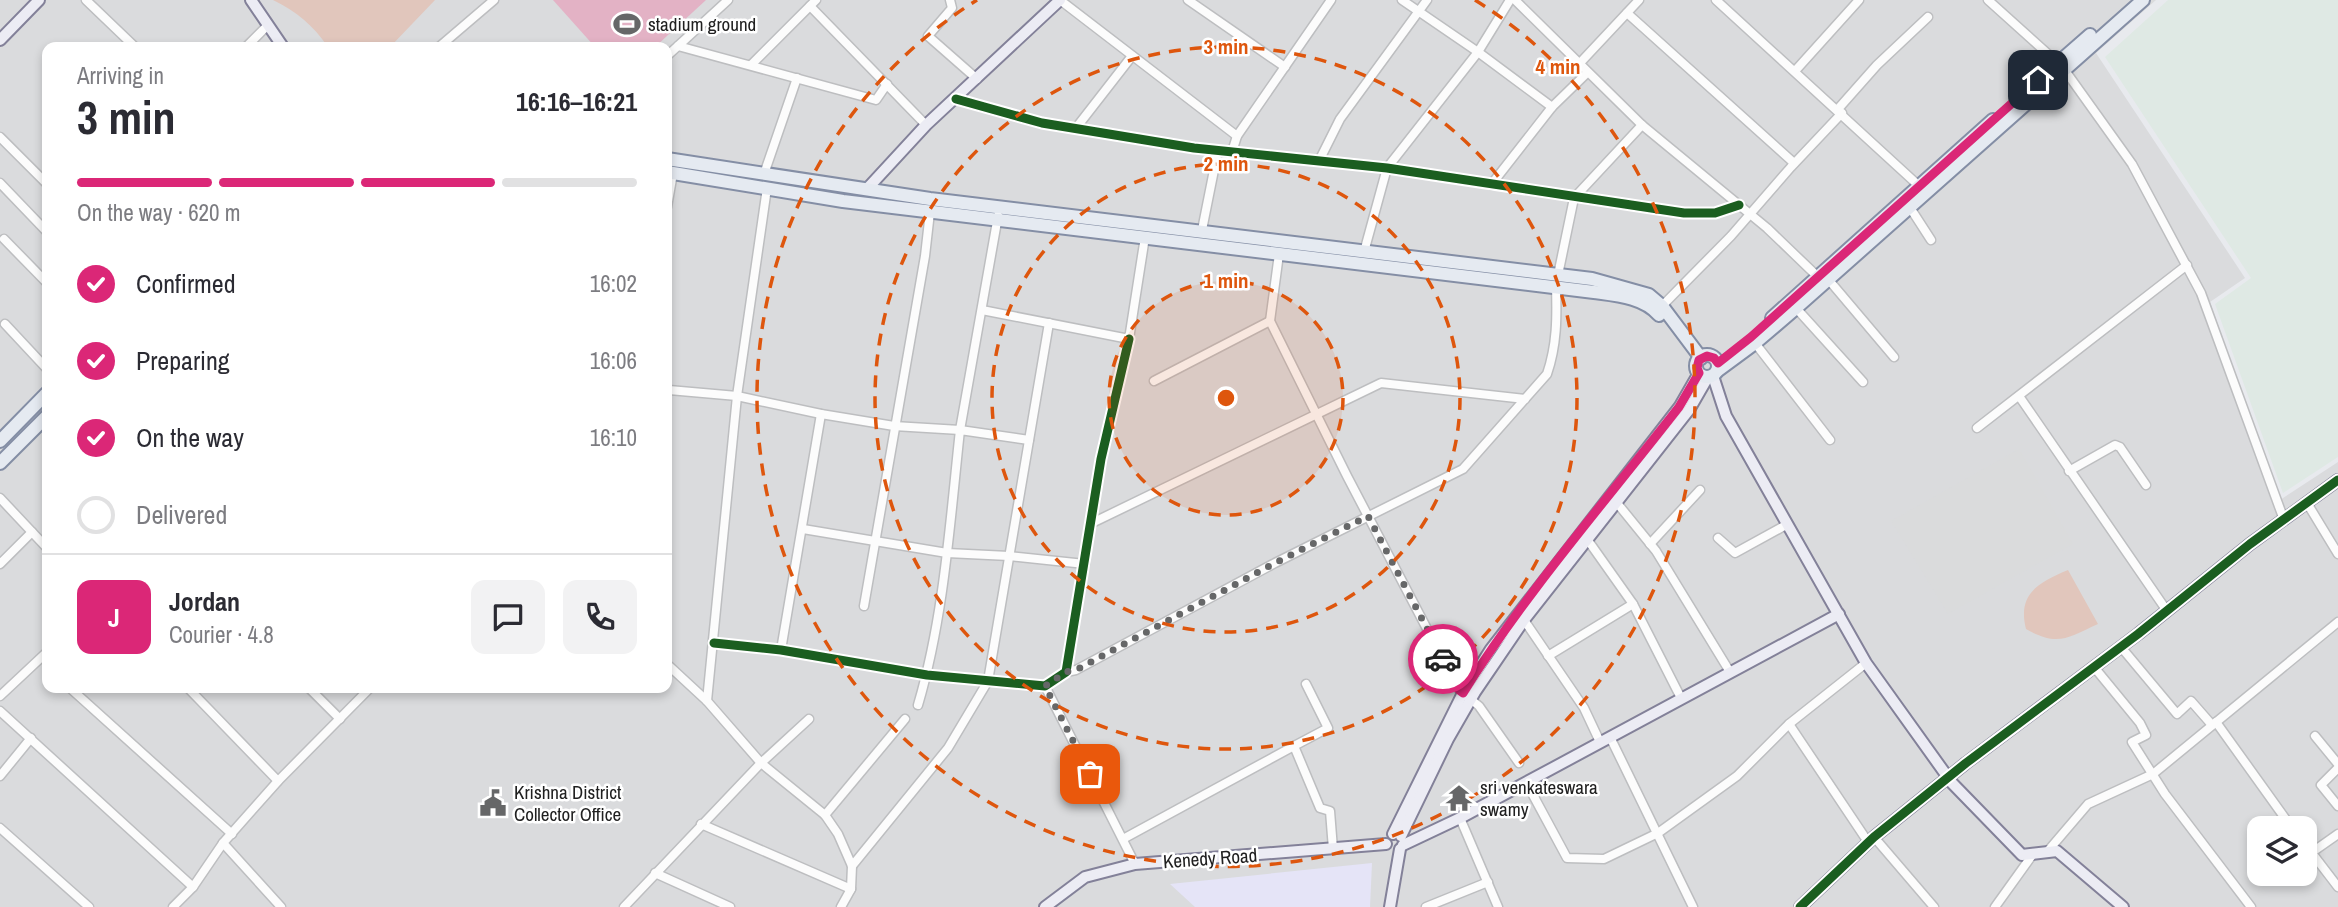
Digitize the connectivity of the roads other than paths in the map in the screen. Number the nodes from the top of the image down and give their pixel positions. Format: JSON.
{"nodes":[{"id":1,"x":39,"y":0,"type":"edge"},
{"id":2,"x":86,"y":0,"type":"edge"},
{"id":3,"x":251,"y":0,"type":"edge"},
{"id":4,"x":494,"y":0,"type":"edge"},
{"id":5,"x":728,"y":0,"type":"edge"},
{"id":6,"x":950,"y":0,"type":"edge"},
{"id":7,"x":1060,"y":0,"type":"edge"},
{"id":8,"x":1188,"y":0,"type":"edge"},
{"id":9,"x":1402,"y":0,"type":"edge"},
{"id":10,"x":1427,"y":0,"type":"edge"},
{"id":11,"x":1512,"y":0,"type":"edge"},
{"id":12,"x":1639,"y":0,"type":"edge"},
{"id":13,"x":1716,"y":0,"type":"edge"},
{"id":14,"x":1859,"y":0,"type":"edge"},
{"id":15,"x":1988,"y":0,"type":"edge"},
{"id":16,"x":2131,"y":0,"type":"edge"},
{"id":17,"x":2143,"y":0,"type":"edge"},
{"id":18,"x":1328,"y":1,"type":"edge"},
{"id":19,"x":813,"y":3,"type":"edge"},
{"id":20,"x":1418,"y":10,"type":"junction"},
{"id":21,"x":1627,"y":13,"type":"junction"},
{"id":22,"x":1928,"y":17,"type":"dead end"},
{"id":23,"x":268,"y":25,"type":"junction"},
{"id":24,"x":0,"y":40,"type":"edge"},
{"id":25,"x":130,"y":42,"type":"edge"},
{"id":26,"x":251,"y":42,"type":"edge"},
{"id":27,"x":280,"y":42,"type":"edge"},
{"id":28,"x":445,"y":42,"type":"edge"},
{"id":29,"x":678,"y":46,"type":"junction"},
{"id":30,"x":672,"y":51,"type":"edge"},
{"id":31,"x":1478,"y":52,"type":"junction"},
{"id":32,"x":1132,"y":56,"type":"junction"},
{"id":33,"x":1579,"y":64,"type":"junction"},
{"id":34,"x":751,"y":65,"type":"junction"},
{"id":35,"x":2061,"y":66,"type":"junction"},
{"id":36,"x":1285,"y":67,"type":"junction"},
{"id":37,"x":1795,"y":71,"type":"junction"},
{"id":38,"x":1587,"y":73,"type":"junction"},
{"id":39,"x":797,"y":78,"type":"junction"},
{"id":40,"x":976,"y":79,"type":"junction"},
{"id":41,"x":887,"y":85,"type":"junction"},
{"id":42,"x":956,"y":99,"type":"junction"},
{"id":43,"x":1552,"y":107,"type":"junction"},
{"id":44,"x":1840,"y":111,"type":"junction"},
{"id":45,"x":926,"y":125,"type":"junction"},
{"id":46,"x":1642,"y":125,"type":"junction"},
{"id":47,"x":1076,"y":128,"type":"junction"},
{"id":48,"x":1237,"y":136,"type":"junction"},
{"id":49,"x":0,"y":137,"type":"edge"},
{"id":50,"x":1218,"y":150,"type":"junction"},
{"id":51,"x":1232,"y":152,"type":"junction"},
{"id":52,"x":672,"y":160,"type":"edge"},
{"id":53,"x":1319,"y":161,"type":"junction"},
{"id":54,"x":1794,"y":163,"type":"junction"},
{"id":55,"x":1387,"y":168,"type":"junction"},
{"id":56,"x":672,"y":173,"type":"edge"},
{"id":57,"x":42,"y":179,"type":"edge"},
{"id":58,"x":765,"y":181,"type":"junction"},
{"id":59,"x":0,"y":183,"type":"edge"},
{"id":60,"x":1490,"y":185,"type":"junction"},
{"id":61,"x":1919,"y":185,"type":"junction"},
{"id":62,"x":866,"y":190,"type":"junction"},
{"id":63,"x":1574,"y":198,"type":"junction"},
{"id":64,"x":862,"y":203,"type":"junction"},
{"id":65,"x":1739,"y":205,"type":"junction"},
{"id":66,"x":1909,"y":206,"type":"junction"},
{"id":67,"x":1002,"y":207,"type":"junction"},
{"id":68,"x":930,"y":212,"type":"junction"},
{"id":69,"x":1751,"y":215,"type":"junction"},
{"id":70,"x":996,"y":220,"type":"junction"},
{"id":71,"x":42,"y":227,"type":"edge"},
{"id":72,"x":1202,"y":230,"type":"junction"},
{"id":73,"x":1145,"y":237,"type":"junction"},
{"id":74,"x":5,"y":239,"type":"dead end"},
{"id":75,"x":1931,"y":240,"type":"dead end"},
{"id":76,"x":1364,"y":252,"type":"junction"},
{"id":77,"x":1279,"y":254,"type":"junction"},
{"id":78,"x":2187,"y":265,"type":"junction"},
{"id":79,"x":1823,"y":277,"type":"junction"},
{"id":80,"x":42,"y":278,"type":"edge"},
{"id":81,"x":1557,"y":281,"type":"junction"},
{"id":82,"x":1662,"y":306,"type":"junction"},
{"id":83,"x":1796,"y":308,"type":"junction"},
{"id":84,"x":982,"y":310,"type":"junction"},
{"id":85,"x":1270,"y":321,"type":"junction"},
{"id":86,"x":1049,"y":323,"type":"junction"},
{"id":87,"x":5,"y":324,"type":"dead end"},
{"id":88,"x":1129,"y":339,"type":"junction"},
{"id":89,"x":1755,"y":343,"type":"junction"},
{"id":90,"x":1894,"y":357,"type":"dead end"},
{"id":91,"x":42,"y":364,"type":"edge"},
{"id":92,"x":1708,"y":368,"type":"junction"},
{"id":93,"x":1154,"y":381,"type":"dead end"},
{"id":94,"x":1863,"y":382,"type":"dead end"},
{"id":95,"x":672,"y":389,"type":"edge"},
{"id":96,"x":737,"y":396,"type":"junction"},
{"id":97,"x":2018,"y":396,"type":"junction"},
{"id":98,"x":42,"y":398,"type":"edge"},
{"id":99,"x":1525,"y":399,"type":"junction"},
{"id":100,"x":821,"y":414,"type":"junction"},
{"id":101,"x":1318,"y":414,"type":"junction"},
{"id":102,"x":42,"y":422,"type":"edge"},
{"id":103,"x":894,"y":426,"type":"junction"},
{"id":104,"x":1977,"y":428,"type":"dead end"},
{"id":105,"x":960,"y":430,"type":"junction"},
{"id":106,"x":1029,"y":440,"type":"junction"},
{"id":107,"x":1829,"y":440,"type":"dead end"},
{"id":108,"x":0,"y":441,"type":"edge"},
{"id":109,"x":0,"y":463,"type":"edge"},
{"id":110,"x":2069,"y":471,"type":"junction"},
{"id":111,"x":2338,"y":480,"type":"edge"},
{"id":112,"x":2146,"y":485,"type":"dead end"},
{"id":113,"x":1700,"y":490,"type":"dead end"},
{"id":114,"x":0,"y":498,"type":"edge"},
{"id":115,"x":1617,"y":503,"type":"junction"},
{"id":116,"x":2307,"y":503,"type":"junction"},
{"id":117,"x":1368,"y":516,"type":"junction"},
{"id":118,"x":2284,"y":520,"type":"junction"},
{"id":119,"x":1092,"y":523,"type":"junction"},
{"id":120,"x":1786,"y":525,"type":"junction"},
{"id":121,"x":803,"y":529,"type":"junction"},
{"id":122,"x":32,"y":532,"type":"junction"},
{"id":123,"x":1718,"y":538,"type":"dead end"},
{"id":124,"x":1587,"y":539,"type":"junction"},
{"id":125,"x":875,"y":541,"type":"junction"},
{"id":126,"x":42,"y":543,"type":"edge"},
{"id":127,"x":1650,"y":544,"type":"junction"},
{"id":128,"x":947,"y":553,"type":"junction"},
{"id":129,"x":2338,"y":554,"type":"edge"},
{"id":130,"x":1009,"y":555,"type":"junction"},
{"id":131,"x":0,"y":564,"type":"edge"},
{"id":132,"x":1085,"y":564,"type":"junction"},
{"id":133,"x":1633,"y":604,"type":"junction"},
{"id":134,"x":864,"y":606,"type":"dead end"},
{"id":135,"x":2167,"y":611,"type":"junction"},
{"id":136,"x":1839,"y":614,"type":"junction"},
{"id":137,"x":1524,"y":620,"type":"junction"},
{"id":138,"x":2338,"y":622,"type":"edge"},
{"id":139,"x":714,"y":643,"type":"junction"},
{"id":140,"x":2121,"y":647,"type":"junction"},
{"id":141,"x":782,"y":650,"type":"junction"},
{"id":142,"x":1548,"y":656,"type":"junction"},
{"id":143,"x":42,"y":658,"type":"edge"},
{"id":144,"x":1866,"y":663,"type":"junction"},
{"id":145,"x":2094,"y":667,"type":"junction"},
{"id":146,"x":672,"y":669,"type":"edge"},
{"id":147,"x":1730,"y":671,"type":"junction"},
{"id":148,"x":1066,"y":672,"type":"junction"},
{"id":149,"x":927,"y":675,"type":"junction"},
{"id":150,"x":988,"y":681,"type":"junction"},
{"id":151,"x":1306,"y":684,"type":"dead end"},
{"id":152,"x":1045,"y":686,"type":"junction"},
{"id":153,"x":76,"y":693,"type":"edge"},
{"id":154,"x":193,"y":693,"type":"edge"},
{"id":155,"x":314,"y":693,"type":"edge"},
{"id":156,"x":365,"y":693,"type":"edge"},
{"id":157,"x":0,"y":696,"type":"edge"},
{"id":158,"x":1467,"y":696,"type":"junction"},
{"id":159,"x":1681,"y":698,"type":"junction"},
{"id":160,"x":707,"y":701,"type":"junction"},
{"id":161,"x":918,"y":705,"type":"dead end"},
{"id":162,"x":0,"y":711,"type":"edge"},
{"id":163,"x":340,"y":719,"type":"junction"},
{"id":164,"x":809,"y":719,"type":"dead end"},
{"id":165,"x":905,"y":719,"type":"dead end"},
{"id":166,"x":2214,"y":723,"type":"junction"},
{"id":167,"x":1789,"y":724,"type":"junction"},
{"id":168,"x":2315,"y":736,"type":"dead end"},
{"id":169,"x":31,"y":738,"type":"junction"},
{"id":170,"x":1605,"y":739,"type":"junction"},
{"id":171,"x":1294,"y":746,"type":"junction"},
{"id":172,"x":761,"y":763,"type":"junction"},
{"id":173,"x":1518,"y":763,"type":"dead end"},
{"id":174,"x":2338,"y":766,"type":"edge"},
{"id":175,"x":2153,"y":774,"type":"junction"},
{"id":176,"x":0,"y":776,"type":"edge"},
{"id":177,"x":1949,"y":778,"type":"junction"},
{"id":178,"x":278,"y":781,"type":"junction"},
{"id":179,"x":1526,"y":782,"type":"junction"},
{"id":180,"x":2338,"y":806,"type":"edge"},
{"id":181,"x":825,"y":816,"type":"junction"},
{"id":182,"x":2283,"y":816,"type":"edge"},
{"id":183,"x":1460,"y":818,"type":"junction"},
{"id":184,"x":701,"y":824,"type":"junction"},
{"id":185,"x":0,"y":828,"type":"edge"},
{"id":186,"x":1658,"y":833,"type":"junction"},
{"id":187,"x":232,"y":834,"type":"junction"},
{"id":188,"x":2338,"y":834,"type":"edge"},
{"id":189,"x":1123,"y":839,"type":"junction"},
{"id":190,"x":1871,"y":840,"type":"junction"},
{"id":191,"x":1399,"y":841,"type":"junction"},
{"id":192,"x":223,"y":843,"type":"junction"},
{"id":193,"x":1333,"y":849,"type":"junction"},
{"id":194,"x":2317,"y":849,"type":"edge"},
{"id":195,"x":2047,"y":852,"type":"junction"},
{"id":196,"x":2033,"y":854,"type":"junction"},
{"id":197,"x":2317,"y":861,"type":"edge"},
{"id":198,"x":1135,"y":864,"type":"junction"},
{"id":199,"x":852,"y":866,"type":"junction"},
{"id":200,"x":655,"y":873,"type":"junction"},
{"id":201,"x":1488,"y":882,"type":"junction"},
{"id":202,"x":193,"y":887,"type":"junction"},
{"id":203,"x":2338,"y":887,"type":"edge"},
{"id":204,"x":850,"y":888,"type":"junction"},
{"id":205,"x":89,"y":907,"type":"edge"},
{"id":206,"x":173,"y":907,"type":"edge"},
{"id":207,"x":281,"y":907,"type":"edge"},
{"id":208,"x":624,"y":907,"type":"edge"},
{"id":209,"x":730,"y":907,"type":"edge"},
{"id":210,"x":841,"y":907,"type":"edge"},
{"id":211,"x":1045,"y":907,"type":"edge"},
{"id":212,"x":1390,"y":907,"type":"edge"},
{"id":213,"x":1426,"y":907,"type":"edge"},
{"id":214,"x":1498,"y":907,"type":"edge"},
{"id":215,"x":1693,"y":907,"type":"edge"},
{"id":216,"x":1800,"y":907,"type":"edge"},
{"id":217,"x":1934,"y":907,"type":"edge"},
{"id":218,"x":1995,"y":907,"type":"edge"},
{"id":219,"x":2123,"y":907,"type":"edge"},
{"id":220,"x":2250,"y":907,"type":"edge"}],
"edges":[{"from":1,"to":24,"type":"street"},
{"from":2,"to":25,"type":"street"},
{"from":3,"to":23,"type":"street"},
{"from":4,"to":28,"type":"street"},
{"from":5,"to":29,"type":"street"},
{"from":6,"to":40,"type":"street"},
{"from":7,"to":32,"type":"street"},
{"from":7,"to":40,"type":"street"},
{"from":8,"to":36,"type":"street"},
{"from":9,"to":20,"type":"street"},
{"from":10,"to":20,"type":"street"},
{"from":11,"to":31,"type":"street"},
{"from":11,"to":33,"type":"street"},
{"from":12,"to":21,"type":"street"},
{"from":13,"to":37,"type":"street"},
{"from":14,"to":37,"type":"street"},
{"from":15,"to":35,"type":"street"},
{"from":16,"to":35,"type":"main road"},
{"from":17,"to":35,"type":"main road"},
{"from":18,"to":36,"type":"street"},
{"from":19,"to":34,"type":"street"},
{"from":19,"to":41,"type":"street"},
{"from":20,"to":31,"type":"street"},
{"from":20,"to":53,"type":"street"},
{"from":21,"to":33,"type":"street"},
{"from":21,"to":54,"type":"street"},
{"from":22,"to":44,"type":"street"},
{"from":23,"to":26,"type":"street"},
{"from":23,"to":27,"type":"street"},
{"from":29,"to":30,"type":"street"},
{"from":29,"to":34,"type":"street"},
{"from":31,"to":43,"type":"street"},
{"from":31,"to":55,"type":"street"},
{"from":32,"to":47,"type":"street"},
{"from":32,"to":48,"type":"street"},
{"from":33,"to":38,"type":"street"},
{"from":34,"to":39,"type":"street"},
{"from":35,"to":61,"type":"main road"},
{"from":35,"to":66,"type":"main road"},
{"from":35,"to":78,"type":"street"},
{"from":36,"to":48,"type":"street"},
{"from":37,"to":44,"type":"street"},
{"from":38,"to":43,"type":"street"},
{"from":38,"to":46,"type":"street"},
{"from":39,"to":41,"type":"street"},
{"from":39,"to":58,"type":"street"},
{"from":40,"to":42,"type":"street"},
{"from":41,"to":45,"type":"street"},
{"from":42,"to":45,"type":"street"},
{"from":42,"to":47,"type":"street"},
{"from":43,"to":60,"type":"street"},
{"from":44,"to":54,"type":"street"},
{"from":44,"to":61,"type":"street"},
{"from":45,"to":62,"type":"street"},
{"from":46,"to":63,"type":"street"},
{"from":46,"to":65,"type":"street"},
{"from":47,"to":50,"type":"street"},
{"from":48,"to":51,"type":"street"},
{"from":49,"to":57,"type":"street"},
{"from":50,"to":51,"type":"street"},
{"from":50,"to":72,"type":"street"},
{"from":51,"to":53,"type":"street"},
{"from":52,"to":58,"type":"main road"},
{"from":53,"to":55,"type":"street"},
{"from":54,"to":69,"type":"street"},
{"from":55,"to":60,"type":"street"},
{"from":55,"to":76,"type":"street"},
{"from":56,"to":58,"type":"main road"},
{"from":58,"to":62,"type":"main road"},
{"from":58,"to":64,"type":"main road"},
{"from":58,"to":96,"type":"street"},
{"from":59,"to":71,"type":"street"},
{"from":60,"to":63,"type":"street"},
{"from":61,"to":66,"type":"street"},
{"from":61,"to":79,"type":"main road"},
{"from":62,"to":64,"type":"street"},
{"from":62,"to":67,"type":"main road"},
{"from":63,"to":65,"type":"street"},
{"from":63,"to":81,"type":"street"},
{"from":64,"to":68,"type":"main road"},
{"from":65,"to":69,"type":"street"},
{"from":66,"to":75,"type":"street"},
{"from":66,"to":79,"type":"main road"},
{"from":67,"to":70,"type":"street"},
{"from":67,"to":72,"type":"main road"},
{"from":68,"to":70,"type":"main road"},
{"from":68,"to":103,"type":"street"},
{"from":69,"to":79,"type":"street"},
{"from":69,"to":82,"type":"street"},
{"from":70,"to":73,"type":"main road"},
{"from":70,"to":84,"type":"street"},
{"from":72,"to":76,"type":"main road"},
{"from":73,"to":77,"type":"main road"},
{"from":73,"to":88,"type":"street"},
{"from":74,"to":80,"type":"street"},
{"from":76,"to":81,"type":"main road"},
{"from":77,"to":81,"type":"main road"},
{"from":77,"to":85,"type":"street"},
{"from":78,"to":97,"type":"street"},
{"from":78,"to":118,"type":"street"},
{"from":79,"to":83,"type":"main road"},
{"from":79,"to":90,"type":"street"},
{"from":79,"to":92,"type":"main road"},
{"from":81,"to":82,"type":"main road"},
{"from":81,"to":92,"type":"main road"},
{"from":81,"to":99,"type":"street"},
{"from":82,"to":92,"type":"main road"},
{"from":83,"to":89,"type":"main road"},
{"from":83,"to":94,"type":"street"},
{"from":84,"to":86,"type":"street"},
{"from":84,"to":105,"type":"street"},
{"from":85,"to":93,"type":"street"},
{"from":85,"to":101,"type":"street"},
{"from":86,"to":88,"type":"street"},
{"from":86,"to":106,"type":"street"},
{"from":87,"to":91,"type":"street"},
{"from":88,"to":119,"type":"street"},
{"from":89,"to":92,"type":"main road"},
{"from":89,"to":107,"type":"street"},
{"from":92,"to":115,"type":"street"},
{"from":92,"to":120,"type":"street"},
{"from":92,"to":158,"type":"street"},
{"from":95,"to":96,"type":"street"},
{"from":96,"to":100,"type":"street"},
{"from":96,"to":139,"type":"street"},
{"from":97,"to":104,"type":"street"},
{"from":97,"to":110,"type":"street"},
{"from":98,"to":108,"type":"main road"},
{"from":99,"to":101,"type":"street"},
{"from":99,"to":117,"type":"street"},
{"from":100,"to":103,"type":"street"},
{"from":100,"to":121,"type":"street"},
{"from":101,"to":117,"type":"street"},
{"from":101,"to":119,"type":"street"},
{"from":102,"to":109,"type":"main road"},
{"from":103,"to":105,"type":"street"},
{"from":103,"to":125,"type":"street"},
{"from":105,"to":106,"type":"street"},
{"from":105,"to":128,"type":"street"},
{"from":106,"to":130,"type":"street"},
{"from":110,"to":112,"type":"street"},
{"from":110,"to":135,"type":"street"},
{"from":111,"to":116,"type":"street"},
{"from":113,"to":127,"type":"street"},
{"from":114,"to":122,"type":"street"},
{"from":115,"to":124,"type":"street"},
{"from":115,"to":127,"type":"street"},
{"from":116,"to":118,"type":"street"},
{"from":116,"to":129,"type":"street"},
{"from":117,"to":148,"type":"street"},
{"from":117,"to":158,"type":"street"},
{"from":118,"to":135,"type":"street"},
{"from":119,"to":132,"type":"street"},
{"from":120,"to":123,"type":"street"},
{"from":120,"to":136,"type":"street"},
{"from":121,"to":125,"type":"street"},
{"from":121,"to":141,"type":"street"},
{"from":122,"to":126,"type":"street"},
{"from":122,"to":131,"type":"street"},
{"from":124,"to":133,"type":"street"},
{"from":124,"to":137,"type":"street"},
{"from":125,"to":128,"type":"street"},
{"from":125,"to":134,"type":"street"},
{"from":127,"to":147,"type":"street"},
{"from":128,"to":130,"type":"street"},
{"from":128,"to":149,"type":"street"},
{"from":130,"to":132,"type":"street"},
{"from":130,"to":150,"type":"street"},
{"from":132,"to":148,"type":"street"},
{"from":133,"to":142,"type":"street"},
{"from":133,"to":159,"type":"street"},
{"from":135,"to":140,"type":"street"},
{"from":136,"to":144,"type":"street"},
{"from":136,"to":147,"type":"street"},
{"from":137,"to":142,"type":"street"},
{"from":137,"to":158,"type":"street"},
{"from":138,"to":166,"type":"street"},
{"from":139,"to":141,"type":"street"},
{"from":139,"to":160,"type":"street"},
{"from":140,"to":145,"type":"street"},
{"from":140,"to":166,"type":"street"},
{"from":141,"to":149,"type":"street"},
{"from":142,"to":170,"type":"street"},
{"from":143,"to":157,"type":"street"},
{"from":144,"to":167,"type":"street"},
{"from":144,"to":177,"type":"street"},
{"from":145,"to":175,"type":"street"},
{"from":145,"to":177,"type":"street"},
{"from":146,"to":160,"type":"street"},
{"from":147,"to":159,"type":"street"},
{"from":148,"to":152,"type":"street"},
{"from":149,"to":150,"type":"street"},
{"from":149,"to":161,"type":"street"},
{"from":150,"to":152,"type":"street"},
{"from":150,"to":199,"type":"street"},
{"from":151,"to":171,"type":"street"},
{"from":152,"to":189,"type":"street"},
{"from":153,"to":187,"type":"street"},
{"from":154,"to":178,"type":"street"},
{"from":155,"to":163,"type":"street"},
{"from":156,"to":163,"type":"street"},
{"from":158,"to":173,"type":"street"},
{"from":158,"to":191,"type":"street"},
{"from":159,"to":170,"type":"street"},
{"from":160,"to":172,"type":"street"},
{"from":162,"to":169,"type":"street"},
{"from":163,"to":178,"type":"street"},
{"from":164,"to":172,"type":"street"},
{"from":165,"to":181,"type":"street"},
{"from":166,"to":175,"type":"street"},
{"from":166,"to":182,"type":"street"},
{"from":167,"to":186,"type":"street"},
{"from":167,"to":190,"type":"street"},
{"from":168,"to":174,"type":"street"},
{"from":169,"to":176,"type":"street"},
{"from":169,"to":202,"type":"street"},
{"from":170,"to":179,"type":"street"},
{"from":170,"to":186,"type":"street"},
{"from":171,"to":189,"type":"street"},
{"from":171,"to":193,"type":"street"},
{"from":172,"to":181,"type":"street"},
{"from":172,"to":184,"type":"street"},
{"from":174,"to":180,"type":"street"},
{"from":175,"to":195,"type":"street"},
{"from":175,"to":220,"type":"street"},
{"from":177,"to":190,"type":"street"},
{"from":177,"to":196,"type":"street"},
{"from":178,"to":187,"type":"street"},
{"from":179,"to":183,"type":"street"},
{"from":179,"to":186,"type":"street"},
{"from":181,"to":199,"type":"street"},
{"from":183,"to":191,"type":"street"},
{"from":183,"to":201,"type":"street"},
{"from":184,"to":200,"type":"street"},
{"from":184,"to":204,"type":"street"},
{"from":185,"to":205,"type":"street"},
{"from":186,"to":215,"type":"street"},
{"from":187,"to":192,"type":"street"},
{"from":188,"to":194,"type":"street"},
{"from":189,"to":198,"type":"street"},
{"from":190,"to":216,"type":"street"},
{"from":190,"to":217,"type":"street"},
{"from":191,"to":193,"type":"street","name":"Kenedy Road"},
{"from":191,"to":212,"type":"street"},
{"from":192,"to":202,"type":"street"},
{"from":192,"to":207,"type":"street"},
{"from":193,"to":198,"type":"street","name":"Kenedy Road"},
{"from":195,"to":196,"type":"street"},
{"from":195,"to":219,"type":"street"},
{"from":196,"to":218,"type":"street"},
{"from":197,"to":203,"type":"street"},
{"from":198,"to":211,"type":"street","name":"Kenedy Road"},
{"from":199,"to":204,"type":"street"},
{"from":200,"to":208,"type":"street"},
{"from":200,"to":209,"type":"street"},
{"from":201,"to":213,"type":"street"},
{"from":201,"to":214,"type":"street"},
{"from":202,"to":206,"type":"street"},
{"from":204,"to":210,"type":"street"}]}
